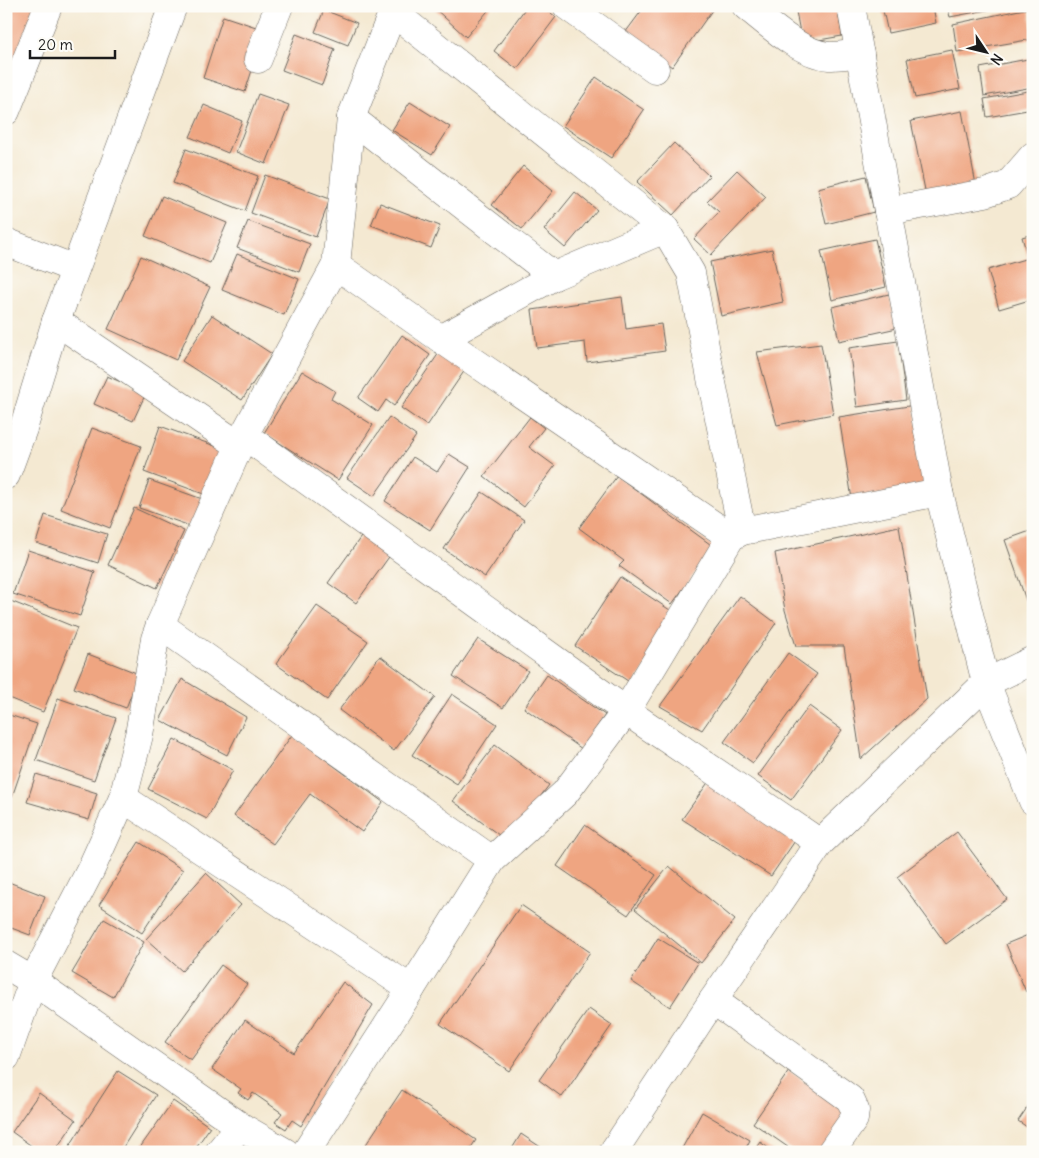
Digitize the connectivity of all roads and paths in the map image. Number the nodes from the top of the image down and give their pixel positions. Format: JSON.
{"nodes":[{"id":1,"x":48,"y":6,"type":"edge"},
{"id":2,"x":173,"y":6,"type":"edge"},
{"id":3,"x":279,"y":6,"type":"edge"},
{"id":4,"x":567,"y":6,"type":"edge"},
{"id":5,"x":746,"y":6,"type":"edge"},
{"id":6,"x":851,"y":6,"type":"edge"},
{"id":7,"x":394,"y":9,"type":"edge"},
{"id":8,"x":860,"y":54,"type":"junction"},
{"id":9,"x":258,"y":59,"type":"dead end"},
{"id":10,"x":654,"y":69,"type":"dead end"},
{"id":11,"x":6,"y":111,"type":"edge"},
{"id":12,"x":351,"y":118,"type":"junction"},
{"id":13,"x":1033,"y":156,"type":"edge"},
{"id":14,"x":888,"y":211,"type":"junction"},
{"id":15,"x":665,"y":229,"type":"junction"},
{"id":16,"x":6,"y":242,"type":"edge"},
{"id":17,"x":336,"y":264,"type":"junction"},
{"id":18,"x":75,"y":269,"type":"junction"},
{"id":19,"x":554,"y":276,"type":"junction"},
{"id":20,"x":56,"y":321,"type":"junction"},
{"id":21,"x":441,"y":339,"type":"junction"},
{"id":22,"x":242,"y":440,"type":"junction"},
{"id":23,"x":6,"y":475,"type":"edge"},
{"id":24,"x":939,"y":492,"type":"junction"},
{"id":25,"x":736,"y":534,"type":"junction"},
{"id":26,"x":160,"y":625,"type":"junction"},
{"id":27,"x":1033,"y":660,"type":"edge"},
{"id":28,"x":986,"y":683,"type":"junction"},
{"id":29,"x":626,"y":712,"type":"junction"},
{"id":30,"x":123,"y":798,"type":"junction"},
{"id":31,"x":1033,"y":801,"type":"edge"},
{"id":32,"x":820,"y":843,"type":"junction"},
{"id":33,"x":492,"y":860,"type":"junction"},
{"id":34,"x":6,"y":965,"type":"edge"},
{"id":35,"x":33,"y":981,"type":"junction"},
{"id":36,"x":411,"y":989,"type":"junction"},
{"id":37,"x":713,"y":1000,"type":"junction"},
{"id":38,"x":6,"y":1057,"type":"edge"},
{"id":39,"x":240,"y":1126,"type":"junction"},
{"id":40,"x":219,"y":1152,"type":"edge"},
{"id":41,"x":285,"y":1152,"type":"edge"},
{"id":42,"x":306,"y":1152,"type":"edge"},
{"id":43,"x":613,"y":1152,"type":"edge"},
{"id":44,"x":830,"y":1152,"type":"edge"}],
"edges":[{"from":1,"to":11,"type":"street"},
{"from":2,"to":18,"type":"street"},
{"from":3,"to":9,"type":"street"},
{"from":4,"to":10,"type":"street"},
{"from":5,"to":8,"type":"street"},
{"from":6,"to":8,"type":"street"},
{"from":7,"to":12,"type":"street"},
{"from":7,"to":15,"type":"street"},
{"from":8,"to":14,"type":"street"},
{"from":12,"to":17,"type":"street"},
{"from":12,"to":19,"type":"street"},
{"from":13,"to":14,"type":"street"},
{"from":14,"to":24,"type":"street"},
{"from":15,"to":19,"type":"street"},
{"from":15,"to":25,"type":"street"},
{"from":16,"to":18,"type":"street"},
{"from":17,"to":21,"type":"street"},
{"from":17,"to":22,"type":"street"},
{"from":18,"to":20,"type":"street"},
{"from":19,"to":21,"type":"street"},
{"from":20,"to":22,"type":"street"},
{"from":20,"to":23,"type":"street"},
{"from":21,"to":25,"type":"street"},
{"from":22,"to":26,"type":"street"},
{"from":22,"to":29,"type":"street"},
{"from":24,"to":25,"type":"street"},
{"from":24,"to":28,"type":"street"},
{"from":25,"to":29,"type":"street"},
{"from":26,"to":30,"type":"street"},
{"from":26,"to":33,"type":"street"},
{"from":27,"to":28,"type":"street"},
{"from":28,"to":31,"type":"street"},
{"from":28,"to":32,"type":"street"},
{"from":29,"to":32,"type":"street"},
{"from":29,"to":33,"type":"street"},
{"from":30,"to":35,"type":"street"},
{"from":30,"to":36,"type":"street"},
{"from":32,"to":37,"type":"street"},
{"from":33,"to":36,"type":"street"},
{"from":34,"to":35,"type":"street"},
{"from":35,"to":38,"type":"street"},
{"from":35,"to":39,"type":"street"},
{"from":36,"to":42,"type":"street"},
{"from":37,"to":43,"type":"street"},
{"from":37,"to":44,"type":"street"},
{"from":39,"to":40,"type":"street"},
{"from":39,"to":41,"type":"street"}]}
